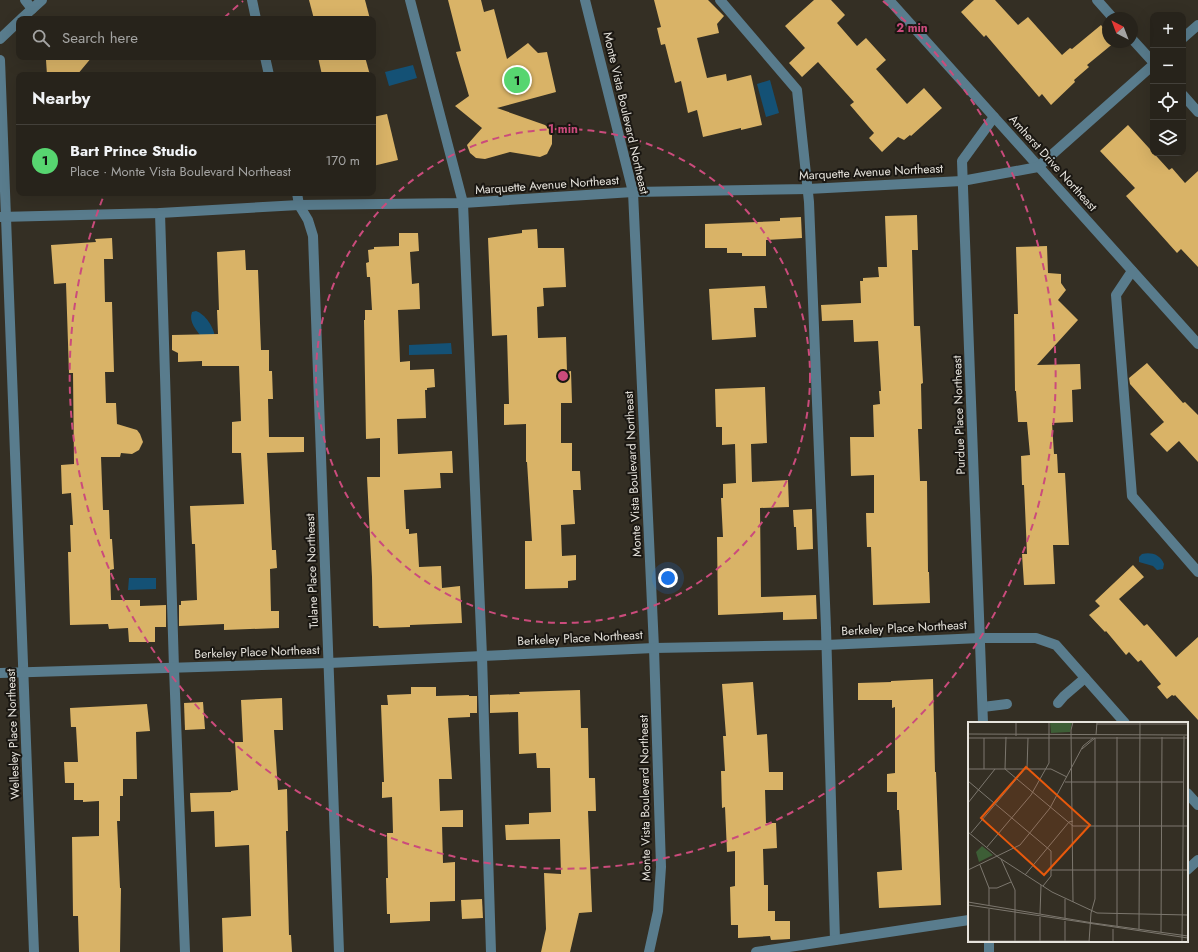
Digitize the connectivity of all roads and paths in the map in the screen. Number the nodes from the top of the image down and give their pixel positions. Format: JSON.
{"nodes":[{"id":1,"x":25,"y":0,"type":"edge"},
{"id":2,"x":42,"y":0,"type":"edge"},
{"id":3,"x":252,"y":0,"type":"edge"},
{"id":4,"x":410,"y":0,"type":"edge"},
{"id":5,"x":585,"y":0,"type":"edge"},
{"id":6,"x":720,"y":0,"type":"edge"},
{"id":7,"x":889,"y":0,"type":"edge"},
{"id":8,"x":1097,"y":0,"type":"edge"},
{"id":9,"x":32,"y":8,"type":"junction"},
{"id":10,"x":1108,"y":12,"type":"edge"},
{"id":11,"x":24,"y":16,"type":"edge"},
{"id":12,"x":255,"y":16,"type":"edge"},
{"id":13,"x":16,"y":24,"type":"edge"},
{"id":14,"x":1198,"y":25,"type":"edge"},
{"id":15,"x":1186,"y":35,"type":"edge"},
{"id":16,"x":0,"y":39,"type":"edge"},
{"id":17,"x":1138,"y":46,"type":"edge"},
{"id":18,"x":1150,"y":59,"type":"edge"},
{"id":19,"x":0,"y":60,"type":"edge"},
{"id":20,"x":266,"y":60,"type":"edge"},
{"id":21,"x":1150,"y":68,"type":"edge"},
{"id":22,"x":268,"y":72,"type":"edge"},
{"id":23,"x":1186,"y":98,"type":"edge"},
{"id":24,"x":1198,"y":112,"type":"edge"},
{"id":25,"x":994,"y":117,"type":"junction"},
{"id":26,"x":1038,"y":167,"type":"junction"},
{"id":27,"x":962,"y":181,"type":"junction"},
{"id":28,"x":808,"y":189,"type":"junction"},
{"id":29,"x":633,"y":192,"type":"junction"},
{"id":30,"x":298,"y":196,"type":"edge"},
{"id":31,"x":463,"y":203,"type":"junction"},
{"id":32,"x":299,"y":205,"type":"junction"},
{"id":33,"x":160,"y":212,"type":"junction"},
{"id":34,"x":3,"y":217,"type":"edge"},
{"id":35,"x":1132,"y":271,"type":"junction"},
{"id":36,"x":1198,"y":344,"type":"edge"},
{"id":37,"x":1198,"y":572,"type":"edge"},
{"id":38,"x":980,"y":638,"type":"junction"},
{"id":39,"x":826,"y":645,"type":"junction"},
{"id":40,"x":654,"y":648,"type":"junction"},
{"id":41,"x":482,"y":656,"type":"junction"},
{"id":42,"x":328,"y":663,"type":"junction"},
{"id":43,"x":174,"y":668,"type":"junction"},
{"id":44,"x":24,"y":672,"type":"junction"},
{"id":45,"x":0,"y":673,"type":"edge"},
{"id":46,"x":1085,"y":678,"type":"junction"},
{"id":47,"x":1006,"y":704,"type":"dead end"},
{"id":48,"x":1058,"y":704,"type":"dead end"},
{"id":49,"x":983,"y":707,"type":"junction"},
{"id":50,"x":983,"y":722,"type":"edge"},
{"id":51,"x":1124,"y":722,"type":"edge"},
{"id":52,"x":1188,"y":794,"type":"edge"},
{"id":53,"x":1198,"y":806,"type":"edge"},
{"id":54,"x":1198,"y":860,"type":"edge"},
{"id":55,"x":1188,"y":869,"type":"edge"},
{"id":56,"x":968,"y":920,"type":"edge"},
{"id":57,"x":835,"y":940,"type":"junction"},
{"id":58,"x":989,"y":942,"type":"edge"},
{"id":59,"x":34,"y":952,"type":"edge"},
{"id":60,"x":185,"y":952,"type":"edge"},
{"id":61,"x":339,"y":952,"type":"edge"},
{"id":62,"x":491,"y":952,"type":"edge"},
{"id":63,"x":649,"y":952,"type":"edge"},
{"id":64,"x":756,"y":952,"type":"edge"},
{"id":65,"x":990,"y":952,"type":"edge"}],
"edges":[{"from":1,"to":9,"type":"street"},
{"from":2,"to":9,"type":"street"},
{"from":3,"to":12,"type":"street"},
{"from":4,"to":31,"type":"street"},
{"from":5,"to":29,"type":"street","name":"Monte Vista Boulevard Northeast"},
{"from":6,"to":28,"type":"street"},
{"from":7,"to":25,"type":"street","name":"Amherst Drive Northeast"},
{"from":8,"to":10,"type":"street"},
{"from":9,"to":11,"type":"street"},
{"from":13,"to":16,"type":"street"},
{"from":14,"to":15,"type":"street"},
{"from":17,"to":18,"type":"street"},
{"from":19,"to":34,"type":"street","name":"Wellesley Place Northeast"},
{"from":20,"to":22,"type":"street"},
{"from":21,"to":26,"type":"street"},
{"from":23,"to":24,"type":"street"},
{"from":25,"to":26,"type":"street","name":"Amherst Drive Northeast"},
{"from":25,"to":27,"type":"street","name":"Purdue Place Northeast"},
{"from":26,"to":27,"type":"street","name":"Marquette Avenue Northeast"},
{"from":26,"to":35,"type":"street","name":"Amherst Drive Northeast"},
{"from":27,"to":28,"type":"street","name":"Marquette Avenue Northeast"},
{"from":27,"to":38,"type":"street","name":"Purdue Place Northeast"},
{"from":28,"to":29,"type":"street","name":"Marquette Avenue Northeast"},
{"from":28,"to":39,"type":"street"},
{"from":29,"to":31,"type":"street","name":"Marquette Avenue Northeast"},
{"from":29,"to":40,"type":"street","name":"Monte Vista Boulevard Northeast"},
{"from":30,"to":32,"type":"street","name":"Tulane Place Northeast"},
{"from":31,"to":32,"type":"street","name":"Marquette Avenue Northeast"},
{"from":31,"to":41,"type":"street"},
{"from":32,"to":33,"type":"street","name":"Marquette Avenue Northeast"},
{"from":32,"to":42,"type":"street","name":"Tulane Place Northeast"},
{"from":33,"to":34,"type":"street","name":"Marquette Avenue Northeast"},
{"from":33,"to":43,"type":"street"},
{"from":34,"to":44,"type":"street","name":"Wellesley Place Northeast"},
{"from":35,"to":36,"type":"street","name":"Amherst Drive Northeast"},
{"from":35,"to":37,"type":"street"},
{"from":38,"to":39,"type":"street","name":"Berkeley Place Northeast"},
{"from":38,"to":46,"type":"street","name":"Berkeley Place Northeast"},
{"from":38,"to":49,"type":"street","name":"Purdue Place Northeast"},
{"from":39,"to":40,"type":"street","name":"Berkeley Place Northeast"},
{"from":39,"to":57,"type":"street"},
{"from":40,"to":41,"type":"street","name":"Berkeley Place Northeast"},
{"from":40,"to":63,"type":"street","name":"Monte Vista Boulevard Northeast"},
{"from":41,"to":42,"type":"street","name":"Berkeley Place Northeast"},
{"from":41,"to":62,"type":"street"},
{"from":42,"to":43,"type":"street","name":"Berkeley Place Northeast"},
{"from":42,"to":61,"type":"street","name":"Tulane Place Northeast"},
{"from":43,"to":44,"type":"street","name":"Berkeley Place Northeast"},
{"from":43,"to":60,"type":"street"},
{"from":44,"to":45,"type":"street","name":"Berkeley Place Northeast"},
{"from":44,"to":59,"type":"street","name":"Wellesley Place Northeast"},
{"from":46,"to":48,"type":"street"},
{"from":46,"to":51,"type":"street","name":"Berkeley Place Northeast"},
{"from":47,"to":49,"type":"street"},
{"from":49,"to":50,"type":"street","name":"Purdue Place Northeast"},
{"from":52,"to":53,"type":"street"},
{"from":54,"to":55,"type":"street"},
{"from":56,"to":57,"type":"street"},
{"from":57,"to":64,"type":"street"},
{"from":58,"to":65,"type":"street"}]}
